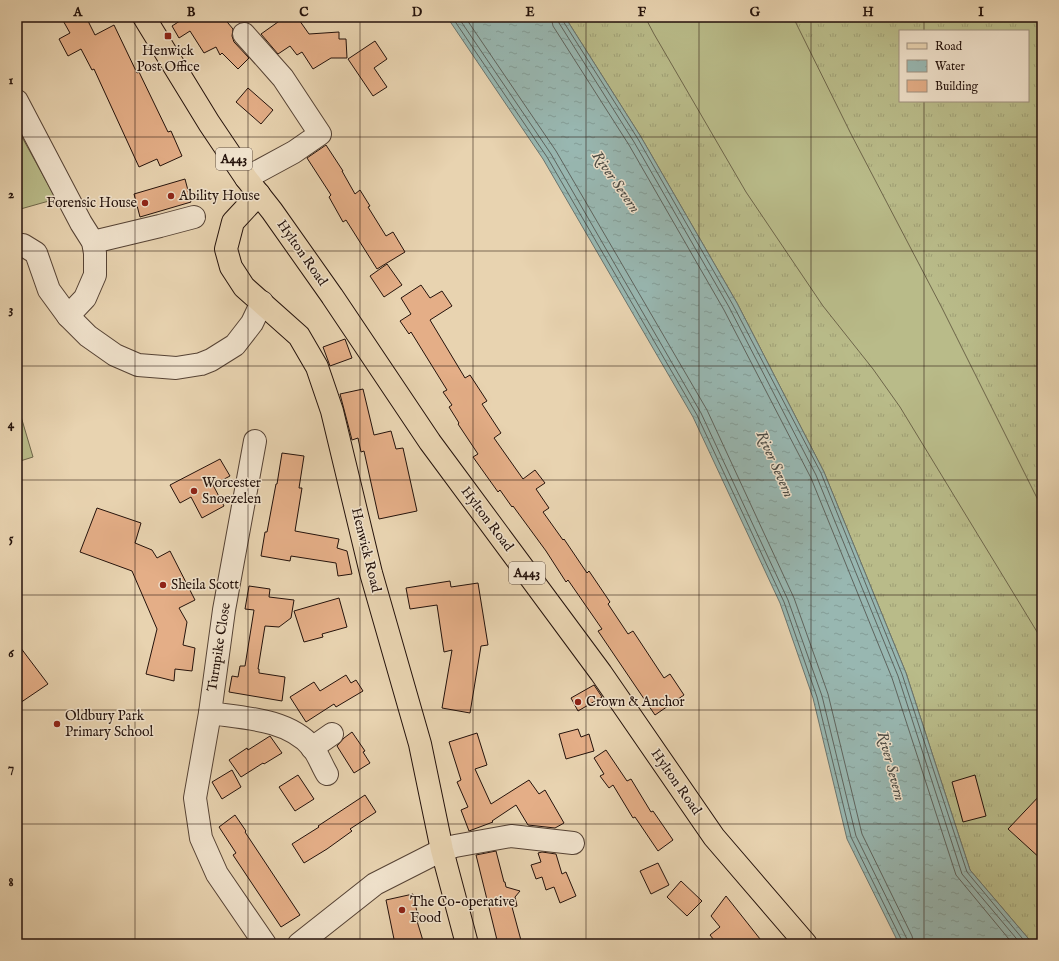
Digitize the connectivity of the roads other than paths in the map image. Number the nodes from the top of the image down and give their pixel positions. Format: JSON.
{"nodes":[{"id":1,"x":144,"y":17,"type":"edge"},
{"id":2,"x":244,"y":34,"type":"dead end"},
{"id":3,"x":17,"y":101,"type":"edge"},
{"id":4,"x":253,"y":186,"type":"junction"},
{"id":5,"x":194,"y":217,"type":"dead end"},
{"id":6,"x":93,"y":242,"type":"junction"},
{"id":7,"x":17,"y":245,"type":"edge"},
{"id":8,"x":262,"y":302,"type":"junction"},
{"id":9,"x":68,"y":316,"type":"junction"},
{"id":10,"x":255,"y":440,"type":"dead end"},
{"id":11,"x":210,"y":713,"type":"junction"},
{"id":12,"x":332,"y":734,"type":"dead end"},
{"id":13,"x":312,"y":748,"type":"junction"},
{"id":14,"x":326,"y":774,"type":"dead end"},
{"id":15,"x":573,"y":843,"type":"dead end"},
{"id":16,"x":442,"y":850,"type":"junction"},
{"id":17,"x":265,"y":944,"type":"edge"},
{"id":18,"x":299,"y":944,"type":"edge"},
{"id":19,"x":467,"y":944,"type":"edge"},
{"id":20,"x":806,"y":944,"type":"edge"}],
"edges":[{"from":1,"to":4,"type":"main road","name":"Hylton Road","number":"A443"},
{"from":2,"to":4,"type":"street"},
{"from":3,"to":6,"type":"street"},
{"from":4,"to":8,"type":"main road","name":"Henwick Road"},
{"from":4,"to":20,"type":"main road","name":"Hylton Road","number":"A443"},
{"from":5,"to":6,"type":"street"},
{"from":6,"to":9,"type":"street"},
{"from":7,"to":9,"type":"street"},
{"from":8,"to":9,"type":"street"},
{"from":8,"to":16,"type":"main road","name":"Henwick Road"},
{"from":10,"to":11,"type":"street","name":"Turnpike Close"},
{"from":11,"to":13,"type":"street"},
{"from":11,"to":17,"type":"street","name":"Turnpike Close"},
{"from":12,"to":13,"type":"street"},
{"from":13,"to":14,"type":"street"},
{"from":15,"to":16,"type":"street"},
{"from":16,"to":18,"type":"street"},
{"from":16,"to":19,"type":"main road","name":"Henwick Road"}]}
